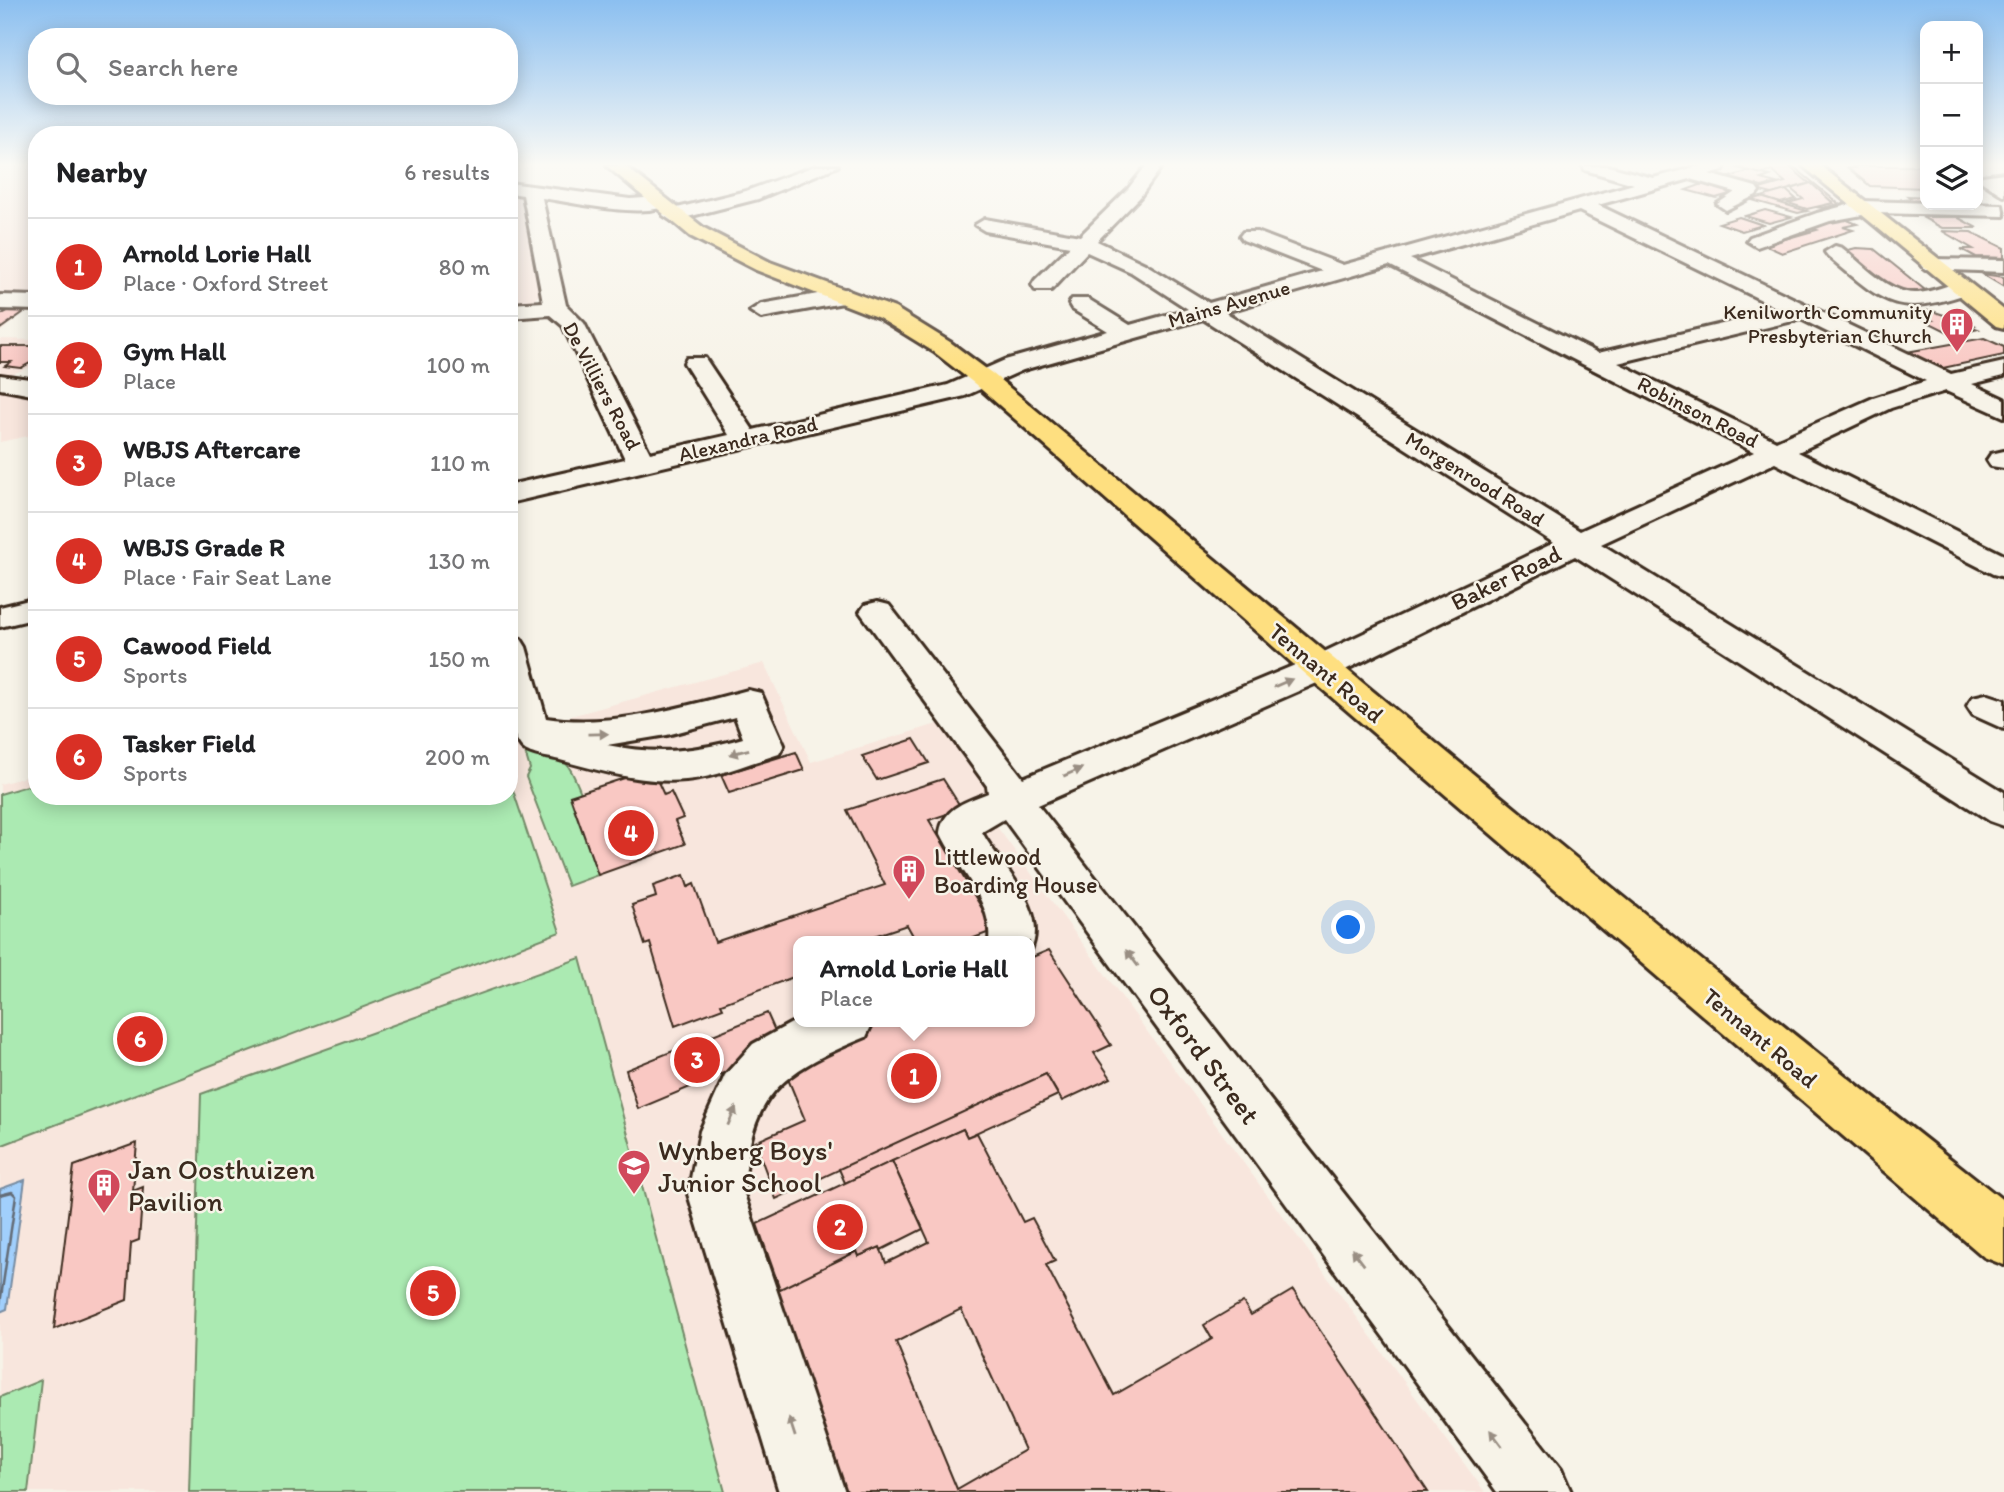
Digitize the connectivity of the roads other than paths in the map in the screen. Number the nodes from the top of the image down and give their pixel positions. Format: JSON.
{"nodes":[{"id":1,"x":540,"y":236,"type":"edge"},
{"id":2,"x":709,"y":236,"type":"edge"},
{"id":3,"x":1044,"y":236,"type":"edge"},
{"id":4,"x":1092,"y":236,"type":"edge"},
{"id":5,"x":1250,"y":236,"type":"dead end"},
{"id":6,"x":1467,"y":236,"type":"edge"},
{"id":7,"x":1645,"y":236,"type":"edge"},
{"id":8,"x":1777,"y":236,"type":"edge"},
{"id":9,"x":1897,"y":236,"type":"edge"},
{"id":10,"x":1085,"y":243,"type":"junction"},
{"id":11,"x":1810,"y":248,"type":"dead end"},
{"id":12,"x":1782,"y":254,"type":"dead end"},
{"id":13,"x":1391,"y":258,"type":"junction"},
{"id":14,"x":1932,"y":265,"type":"junction"},
{"id":15,"x":2004,"y":265,"type":"edge"},
{"id":16,"x":1342,"y":272,"type":"junction"},
{"id":17,"x":1043,"y":285,"type":"dead end"},
{"id":18,"x":1961,"y":288,"type":"junction"},
{"id":19,"x":846,"y":296,"type":"junction"},
{"id":20,"x":2,"y":303,"type":"edge"},
{"id":21,"x":28,"y":303,"type":"edge"},
{"id":22,"x":1080,"y":304,"type":"dead end"},
{"id":23,"x":555,"y":308,"type":"junction"},
{"id":24,"x":518,"y":310,"type":"edge"},
{"id":25,"x":761,"y":311,"type":"dead end"},
{"id":26,"x":1210,"y":311,"type":"junction"},
{"id":27,"x":1803,"y":312,"type":"junction"},
{"id":28,"x":2004,"y":321,"type":"edge"},
{"id":29,"x":1125,"y":332,"type":"junction"},
{"id":30,"x":1596,"y":361,"type":"junction"},
{"id":31,"x":696,"y":363,"type":"dead end"},
{"id":32,"x":2004,"y":369,"type":"edge"},
{"id":33,"x":984,"y":379,"type":"junction"},
{"id":34,"x":0,"y":382,"type":"edge"},
{"id":35,"x":1947,"y":382,"type":"junction"},
{"id":36,"x":917,"y":385,"type":"dead end"},
{"id":37,"x":28,"y":387,"type":"edge"},
{"id":38,"x":859,"y":406,"type":"junction"},
{"id":39,"x":2004,"y":409,"type":"edge"},
{"id":40,"x":742,"y":433,"type":"junction"},
{"id":41,"x":1777,"y":452,"type":"junction"},
{"id":42,"x":639,"y":455,"type":"junction"},
{"id":43,"x":518,"y":491,"type":"edge"},
{"id":44,"x":1578,"y":543,"type":"junction"},
{"id":45,"x":2004,"y":567,"type":"edge"},
{"id":46,"x":28,"y":610,"type":"edge"},
{"id":47,"x":877,"y":612,"type":"dead end"},
{"id":48,"x":0,"y":617,"type":"edge"},
{"id":49,"x":1320,"y":668,"type":"junction"},
{"id":50,"x":518,"y":682,"type":"edge"},
{"id":51,"x":530,"y":728,"type":"junction"},
{"id":52,"x":1010,"y":798,"type":"junction"},
{"id":53,"x":2004,"y":811,"type":"edge"},
{"id":54,"x":1013,"y":936,"type":"edge"},
{"id":55,"x":837,"y":1027,"type":"edge"},
{"id":56,"x":2004,"y":1237,"type":"edge"},
{"id":57,"x":812,"y":1492,"type":"edge"},
{"id":58,"x":1538,"y":1492,"type":"edge"}],
"edges":[{"from":1,"to":23,"type":"street","name":"De Villiers Road"},
{"from":2,"to":19,"type":"main road","name":"Tennant Road"},
{"from":3,"to":10,"type":"street","name":"Morgenrood Road"},
{"from":4,"to":10,"type":"street"},
{"from":5,"to":16,"type":"street"},
{"from":6,"to":13,"type":"street","name":"Mains Avenue"},
{"from":7,"to":27,"type":"street"},
{"from":8,"to":12,"type":"street"},
{"from":9,"to":14,"type":"main road"},
{"from":10,"to":17,"type":"street"},
{"from":10,"to":26,"type":"street","name":"Morgenrood Road"},
{"from":11,"to":18,"type":"street"},
{"from":13,"to":16,"type":"street","name":"Mains Avenue"},
{"from":13,"to":30,"type":"street","name":"Robinson Road"},
{"from":14,"to":15,"type":"street"},
{"from":14,"to":18,"type":"main road"},
{"from":16,"to":26,"type":"street","name":"Mains Avenue"},
{"from":18,"to":28,"type":"main road"},
{"from":19,"to":25,"type":"street"},
{"from":19,"to":33,"type":"main road","name":"Tennant Road"},
{"from":20,"to":21,"type":"street"},
{"from":22,"to":29,"type":"street"},
{"from":23,"to":24,"type":"street"},
{"from":23,"to":42,"type":"street","name":"De Villiers Road"},
{"from":26,"to":29,"type":"street","name":"Mains Avenue"},
{"from":26,"to":44,"type":"street","name":"Morgenrood Road"},
{"from":27,"to":30,"type":"street"},
{"from":27,"to":35,"type":"street"},
{"from":29,"to":33,"type":"street","name":"Mains Avenue"},
{"from":30,"to":41,"type":"street","name":"Robinson Road"},
{"from":31,"to":40,"type":"street"},
{"from":32,"to":35,"type":"street","name":"Baker Road"},
{"from":33,"to":38,"type":"street","name":"Alexandra Road"},
{"from":33,"to":49,"type":"main road","name":"Tennant Road"},
{"from":34,"to":37,"type":"street"},
{"from":35,"to":39,"type":"street"},
{"from":35,"to":41,"type":"street","name":"Baker Road"},
{"from":36,"to":38,"type":"street"},
{"from":38,"to":40,"type":"street","name":"Alexandra Road"},
{"from":40,"to":42,"type":"street","name":"Alexandra Road"},
{"from":41,"to":44,"type":"street","name":"Baker Road"},
{"from":41,"to":45,"type":"street","name":"Robinson Road"},
{"from":42,"to":43,"type":"street","name":"Alexandra Road"},
{"from":44,"to":49,"type":"street","name":"Baker Road"},
{"from":44,"to":53,"type":"street","name":"Morgenrood Road"},
{"from":46,"to":48,"type":"street"},
{"from":47,"to":52,"type":"street","name":"Oxford Street"},
{"from":52,"to":49,"type":"street","name":"Baker Road","one_way":true},
{"from":49,"to":56,"type":"main road","name":"Tennant Road"},
{"from":50,"to":51,"type":"street"},
{"from":51,"to":51,"type":"street","one_way":true},
{"from":52,"to":54,"type":"street","name":"Baker Road"},
{"from":58,"to":52,"type":"street","name":"Oxford Street","one_way":true},
{"from":57,"to":55,"type":"street","one_way":true}]}
